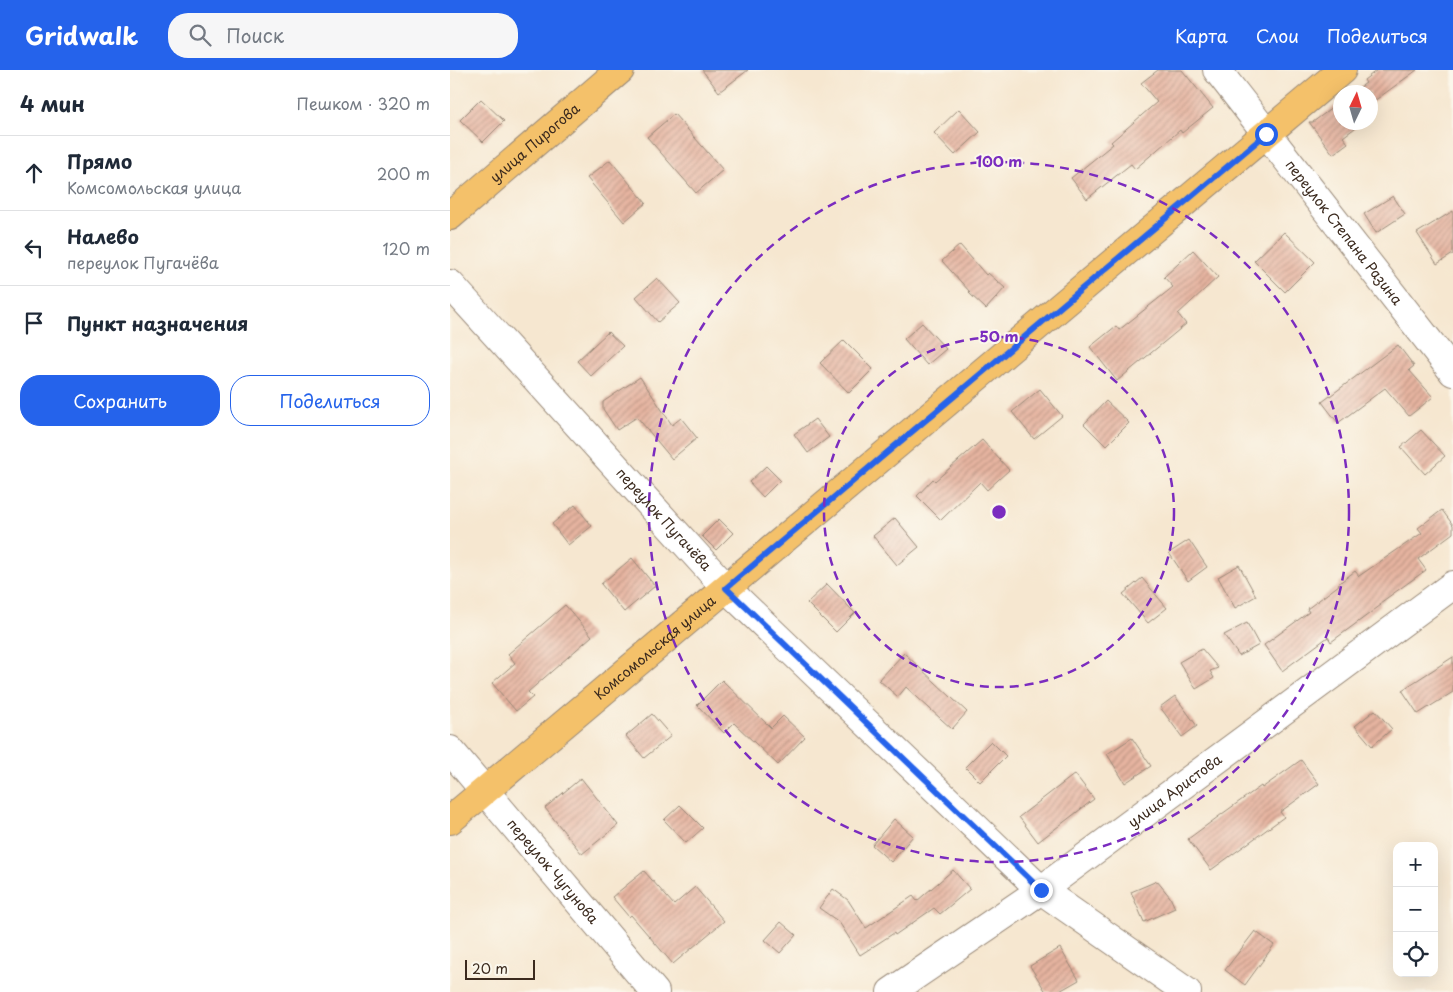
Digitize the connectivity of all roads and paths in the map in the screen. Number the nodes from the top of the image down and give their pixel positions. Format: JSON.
{"nodes":[{"id":1,"x":620,"y":70,"type":"edge"},
{"id":2,"x":1217,"y":70,"type":"edge"},
{"id":3,"x":1342,"y":70,"type":"edge"},
{"id":4,"x":1266,"y":134,"type":"junction"},
{"id":5,"x":450,"y":216,"type":"edge"},
{"id":6,"x":450,"y":284,"type":"edge"},
{"id":7,"x":1453,"y":372,"type":"edge"},
{"id":8,"x":1453,"y":585,"type":"edge"},
{"id":9,"x":726,"y":588,"type":"junction"},
{"id":10,"x":450,"y":750,"type":"edge"},
{"id":11,"x":486,"y":791,"type":"junction"},
{"id":12,"x":450,"y":820,"type":"edge"},
{"id":13,"x":1041,"y":890,"type":"junction"},
{"id":14,"x":655,"y":992,"type":"edge"},
{"id":15,"x":891,"y":992,"type":"edge"},
{"id":16,"x":1187,"y":992,"type":"edge"}],
"edges":[{"from":1,"to":5,"type":"main road","name":"улица Пирогова"},
{"from":2,"to":4,"type":"street","name":"переулок Степана Разина"},
{"from":3,"to":4,"type":"main road","name":"Комсомольская улица"},
{"from":4,"to":7,"type":"street","name":"переулок Степана Разина"},
{"from":4,"to":9,"type":"main road","name":"Комсомольская улица"},
{"from":6,"to":9,"type":"street","name":"переулок Пугачёва"},
{"from":8,"to":13,"type":"street","name":"улица Аристова"},
{"from":9,"to":11,"type":"main road","name":"Комсомольская улица"},
{"from":9,"to":13,"type":"street","name":"переулок Пугачёва"},
{"from":10,"to":11,"type":"street","name":"переулок Чугунова"},
{"from":11,"to":12,"type":"main road","name":"Комсомольская улица"},
{"from":11,"to":14,"type":"street","name":"переулок Чугунова"},
{"from":13,"to":15,"type":"street","name":"улица Аристова"},
{"from":13,"to":16,"type":"street","name":"переулок Пугачёва"}]}
